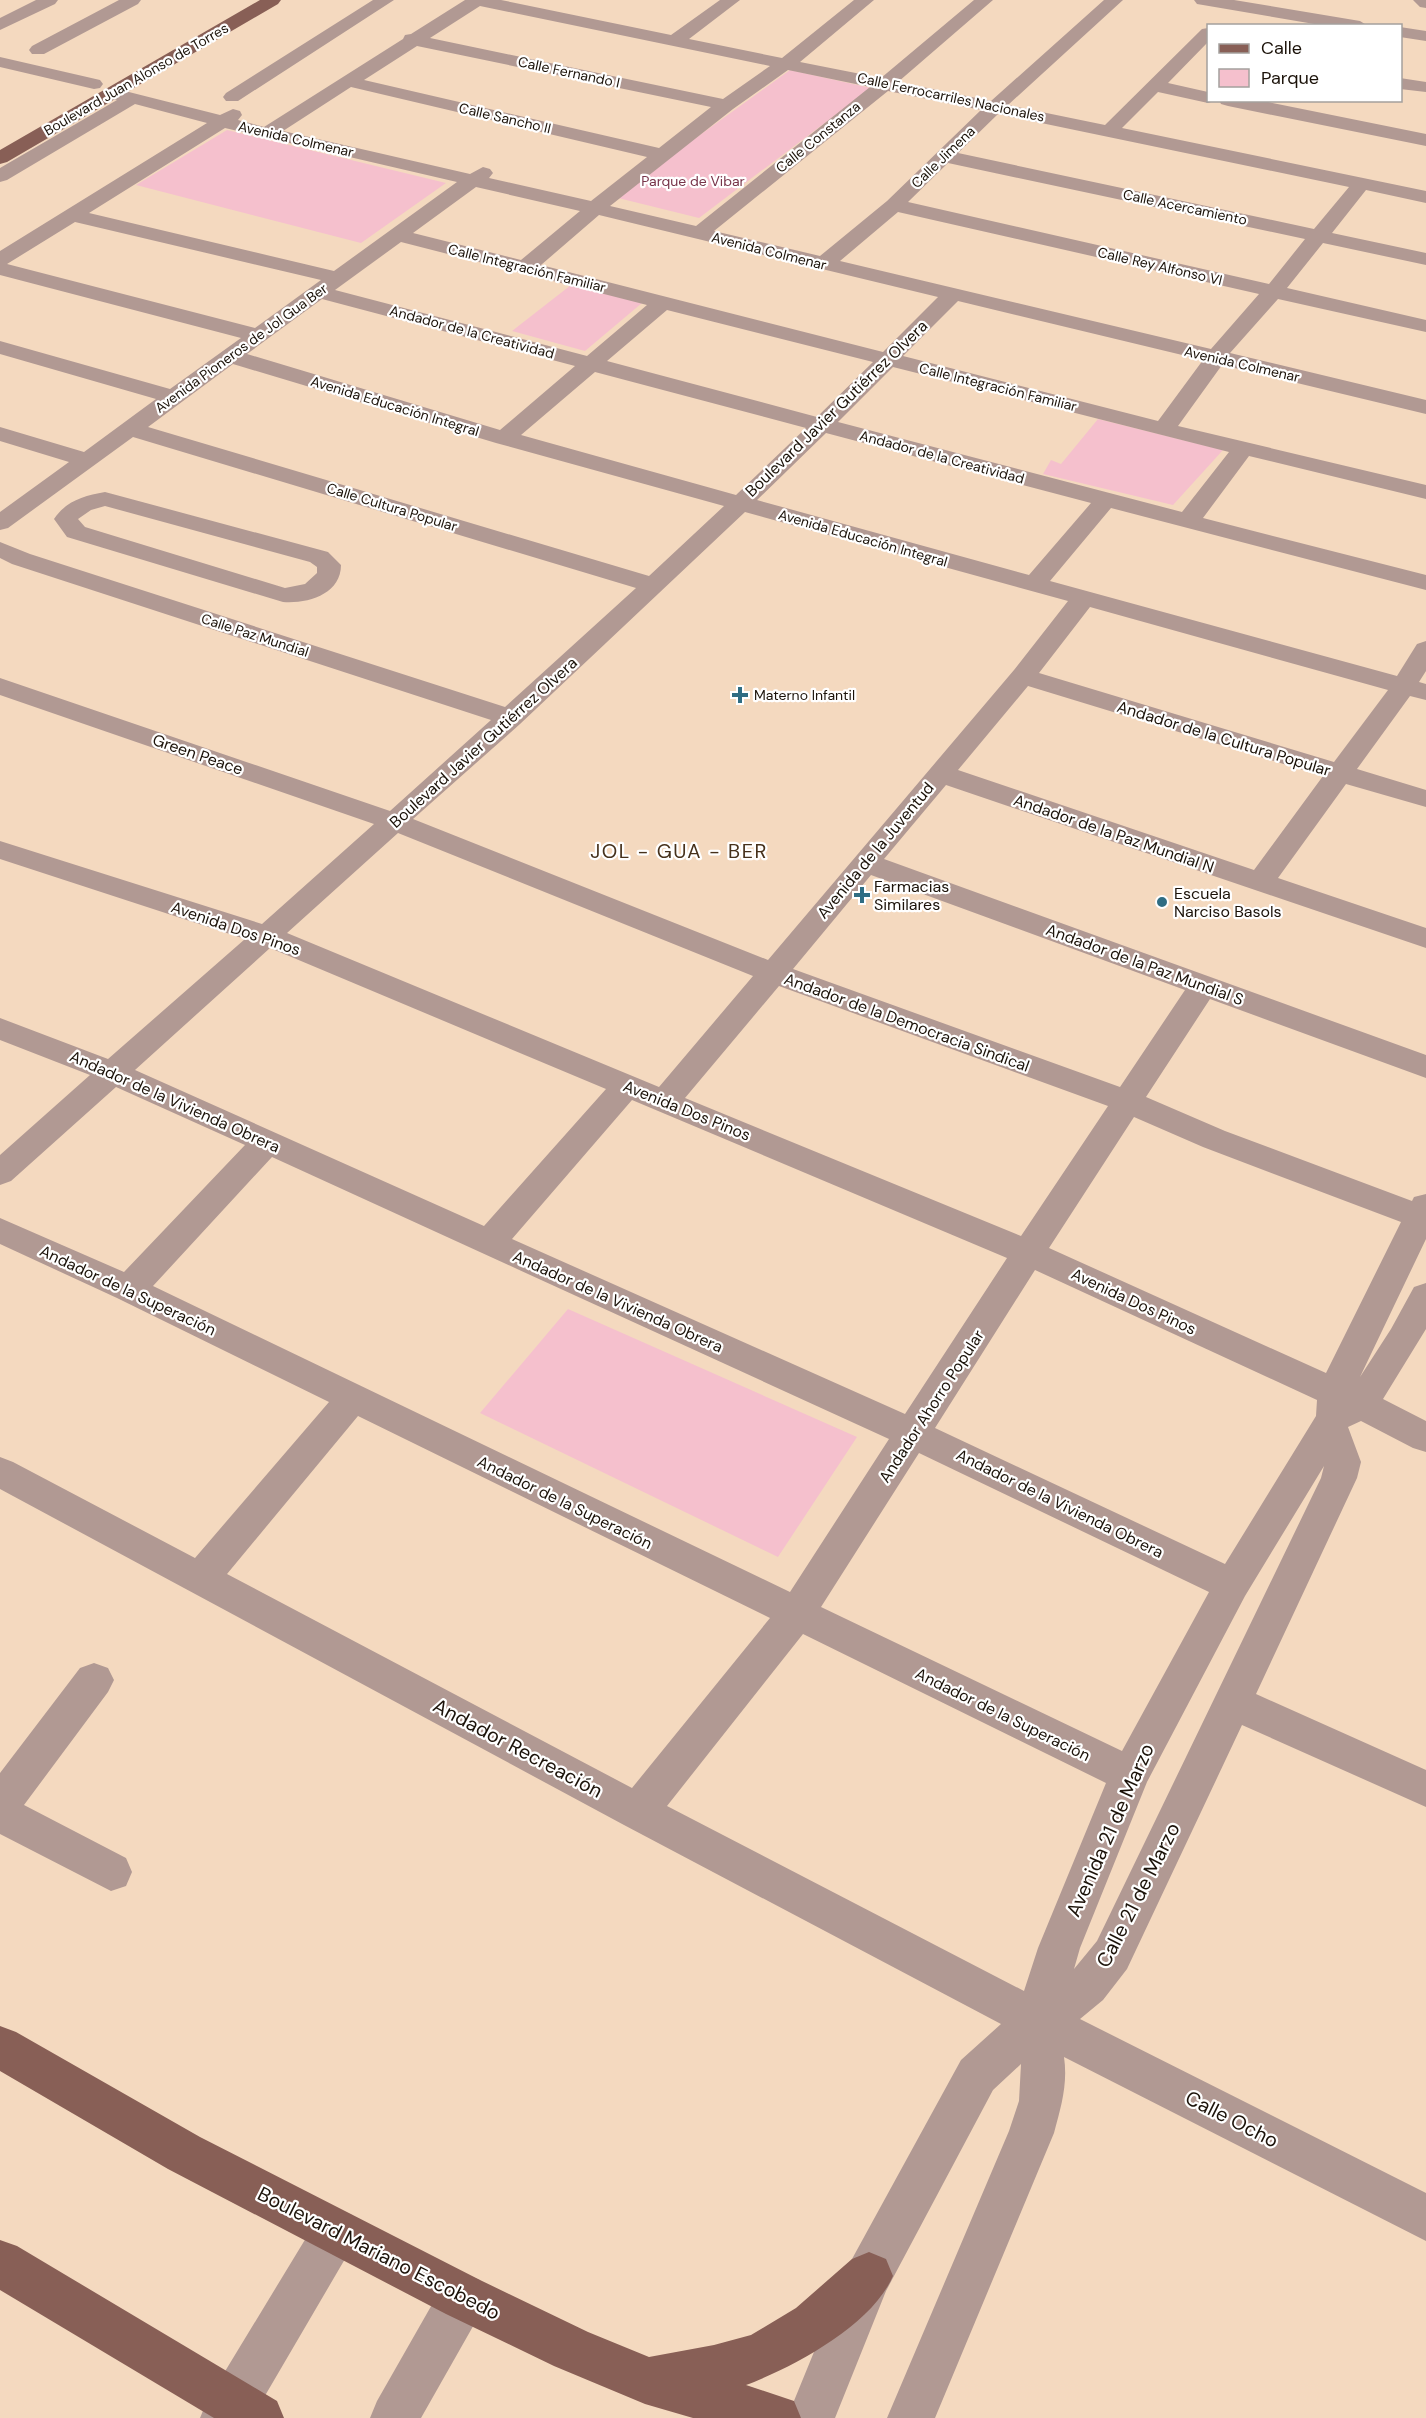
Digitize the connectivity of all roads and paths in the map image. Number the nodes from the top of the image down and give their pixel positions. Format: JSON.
{"nodes":[{"id":1,"x":49,"y":0,"type":"edge"},
{"id":2,"x":132,"y":0,"type":"edge"},
{"id":3,"x":272,"y":0,"type":"edge"},
{"id":4,"x":385,"y":0,"type":"edge"},
{"id":5,"x":476,"y":0,"type":"edge"},
{"id":6,"x":731,"y":0,"type":"edge"},
{"id":7,"x":865,"y":0,"type":"edge"},
{"id":8,"x":984,"y":0,"type":"edge"},
{"id":9,"x":1114,"y":0,"type":"edge"},
{"id":10,"x":1203,"y":0,"type":"edge"},
{"id":11,"x":1422,"y":0,"type":"edge"},
{"id":12,"x":1426,"y":3,"type":"edge"},
{"id":13,"x":591,"y":6,"type":"dead end"},
{"id":14,"x":1240,"y":7,"type":"junction"},
{"id":15,"x":572,"y":19,"type":"junction"},
{"id":16,"x":203,"y":20,"type":"dead end"},
{"id":17,"x":1219,"y":24,"type":"edge"},
{"id":18,"x":1347,"y":24,"type":"edge"},
{"id":19,"x":0,"y":25,"type":"edge"},
{"id":20,"x":1402,"y":32,"type":"edge"},
{"id":21,"x":1426,"y":36,"type":"edge"},
{"id":22,"x":411,"y":39,"type":"junction"},
{"id":23,"x":676,"y":40,"type":"junction"},
{"id":24,"x":1204,"y":41,"type":"edge"},
{"id":25,"x":38,"y":50,"type":"dead end"},
{"id":26,"x":0,"y":62,"type":"edge"},
{"id":27,"x":787,"y":63,"type":"junction"},
{"id":28,"x":347,"y":81,"type":"junction"},
{"id":29,"x":1402,"y":82,"type":"edge"},
{"id":30,"x":94,"y":84,"type":"junction"},
{"id":31,"x":885,"y":84,"type":"junction"},
{"id":32,"x":1154,"y":86,"type":"junction"},
{"id":33,"x":1426,"y":87,"type":"edge"},
{"id":34,"x":124,"y":92,"type":"junction"},
{"id":35,"x":1207,"y":97,"type":"edge"},
{"id":36,"x":1238,"y":102,"type":"edge"},
{"id":37,"x":726,"y":105,"type":"junction"},
{"id":38,"x":995,"y":106,"type":"junction"},
{"id":39,"x":229,"y":111,"type":"junction"},
{"id":40,"x":273,"y":129,"type":"junction"},
{"id":41,"x":1110,"y":130,"type":"junction"},
{"id":42,"x":0,"y":138,"type":"edge"},
{"id":43,"x":1426,"y":140,"type":"edge"},
{"id":44,"x":663,"y":155,"type":"junction"},
{"id":45,"x":943,"y":156,"type":"junction"},
{"id":46,"x":0,"y":158,"type":"edge"},
{"id":47,"x":0,"y":176,"type":"edge"},
{"id":48,"x":478,"y":176,"type":"junction"},
{"id":49,"x":1362,"y":183,"type":"junction"},
{"id":50,"x":1426,"y":197,"type":"edge"},
{"id":51,"x":598,"y":205,"type":"junction"},
{"id":52,"x":894,"y":206,"type":"junction"},
{"id":53,"x":72,"y":215,"type":"junction"},
{"id":54,"x":706,"y":227,"type":"junction"},
{"id":55,"x":396,"y":235,"type":"junction"},
{"id":56,"x":1319,"y":236,"type":"junction"},
{"id":57,"x":1426,"y":259,"type":"edge"},
{"id":58,"x":0,"y":260,"type":"edge"},
{"id":59,"x":827,"y":260,"type":"junction"},
{"id":60,"x":525,"y":268,"type":"junction"},
{"id":61,"x":0,"y":269,"type":"edge"},
{"id":62,"x":338,"y":278,"type":"junction"},
{"id":63,"x":319,"y":292,"type":"junction"},
{"id":64,"x":1273,"y":292,"type":"junction"},
{"id":65,"x":952,"y":295,"type":"junction"},
{"id":66,"x":663,"y":302,"type":"junction"},
{"id":67,"x":1426,"y":326,"type":"edge"},
{"id":68,"x":259,"y":336,"type":"junction"},
{"id":69,"x":0,"y":348,"type":"edge"},
{"id":70,"x":1218,"y":354,"type":"junction"},
{"id":71,"x":232,"y":357,"type":"junction"},
{"id":72,"x":889,"y":359,"type":"junction"},
{"id":73,"x":592,"y":363,"type":"junction"},
{"id":74,"x":173,"y":397,"type":"junction"},
{"id":75,"x":1426,"y":398,"type":"edge"},
{"id":76,"x":1426,"y":407,"type":"edge"},
{"id":77,"x":822,"y":425,"type":"junction"},
{"id":78,"x":130,"y":429,"type":"junction"},
{"id":79,"x":1164,"y":429,"type":"junction"},
{"id":80,"x":0,"y":434,"type":"edge"},
{"id":81,"x":504,"y":438,"type":"junction"},
{"id":82,"x":1244,"y":448,"type":"junction"},
{"id":83,"x":87,"y":460,"type":"junction"},
{"id":84,"x":1426,"y":492,"type":"edge"},
{"id":85,"x":1106,"y":500,"type":"junction"},
{"id":86,"x":739,"y":503,"type":"junction"},
{"id":87,"x":1188,"y":520,"type":"junction"},
{"id":88,"x":0,"y":524,"type":"edge"},
{"id":89,"x":0,"y":549,"type":"edge"},
{"id":90,"x":1426,"y":582,"type":"edge"},
{"id":91,"x":1034,"y":584,"type":"junction"},
{"id":92,"x":653,"y":585,"type":"junction"},
{"id":93,"x":320,"y":587,"type":"junction"},
{"id":94,"x":1084,"y":598,"type":"junction"},
{"id":95,"x":263,"y":637,"type":"junction"},
{"id":96,"x":1426,"y":649,"type":"edge"},
{"id":97,"x":1023,"y":676,"type":"junction"},
{"id":98,"x":0,"y":686,"type":"edge"},
{"id":99,"x":1415,"y":689,"type":"edge"},
{"id":100,"x":511,"y":718,"type":"junction"},
{"id":101,"x":939,"y":773,"type":"junction"},
{"id":102,"x":1341,"y":773,"type":"junction"},
{"id":103,"x":1426,"y":800,"type":"edge"},
{"id":104,"x":395,"y":822,"type":"junction"},
{"id":105,"x":7,"y":861,"type":"edge"},
{"id":106,"x":864,"y":862,"type":"junction"},
{"id":107,"x":1260,"y":882,"type":"junction"},
{"id":108,"x":266,"y":935,"type":"junction"},
{"id":109,"x":1426,"y":938,"type":"edge"},
{"id":110,"x":771,"y":972,"type":"junction"},
{"id":111,"x":1204,"y":985,"type":"junction"},
{"id":112,"x":0,"y":1028,"type":"edge"},
{"id":113,"x":1426,"y":1067,"type":"edge"},
{"id":114,"x":112,"y":1072,"type":"junction"},
{"id":115,"x":627,"y":1086,"type":"junction"},
{"id":116,"x":665,"y":1101,"type":"junction"},
{"id":117,"x":1128,"y":1102,"type":"junction"},
{"id":118,"x":268,"y":1142,"type":"junction"},
{"id":119,"x":0,"y":1173,"type":"edge"},
{"id":120,"x":1424,"y":1212,"type":"edge"},
{"id":121,"x":0,"y":1230,"type":"edge"},
{"id":122,"x":489,"y":1243,"type":"junction"},
{"id":123,"x":1028,"y":1252,"type":"junction"},
{"id":124,"x":129,"y":1289,"type":"junction"},
{"id":125,"x":1426,"y":1296,"type":"edge"},
{"id":126,"x":351,"y":1399,"type":"junction"},
{"id":127,"x":1340,"y":1410,"type":"junction"},
{"id":128,"x":914,"y":1434,"type":"junction"},
{"id":129,"x":1426,"y":1438,"type":"edge"},
{"id":130,"x":0,"y":1472,"type":"edge"},
{"id":131,"x":201,"y":1578,"type":"junction"},
{"id":132,"x":1232,"y":1585,"type":"junction"},
{"id":133,"x":796,"y":1614,"type":"junction"},
{"id":134,"x":94,"y":1680,"type":"dead end"},
{"id":135,"x":1232,"y":1702,"type":"junction"},
{"id":136,"x":1130,"y":1775,"type":"junction"},
{"id":137,"x":1426,"y":1789,"type":"edge"},
{"id":138,"x":0,"y":1805,"type":"edge"},
{"id":139,"x":638,"y":1812,"type":"junction"},
{"id":140,"x":0,"y":1813,"type":"edge"},
{"id":141,"x":111,"y":1872,"type":"dead end"},
{"id":142,"x":1038,"y":2020,"type":"junction"},
{"id":143,"x":0,"y":2047,"type":"edge"},
{"id":144,"x":1426,"y":2218,"type":"edge"},
{"id":145,"x":336,"y":2231,"type":"junction"},
{"id":146,"x":0,"y":2263,"type":"edge"},
{"id":147,"x":869,"y":2276,"type":"junction"},
{"id":148,"x":463,"y":2297,"type":"junction"},
{"id":149,"x":645,"y":2380,"type":"junction"},
{"id":150,"x":239,"y":2413,"type":"edge"},
{"id":151,"x":394,"y":2418,"type":"edge"},
{"id":152,"x":777,"y":2418,"type":"edge"},
{"id":153,"x":811,"y":2418,"type":"edge"},
{"id":154,"x":911,"y":2418,"type":"edge"}],
"edges":[{"from":1,"to":19,"type":"street"},
{"from":2,"to":25,"type":"street"},
{"from":3,"to":34,"type":"main road","name":"Boulevard Juan Alonso de Torres"},
{"from":4,"to":39,"type":"street"},
{"from":5,"to":15,"type":"street","name":"Calle Ferrocarriles Nacionales"},
{"from":5,"to":22,"type":"street"},
{"from":6,"to":23,"type":"street"},
{"from":7,"to":27,"type":"street"},
{"from":8,"to":31,"type":"street","name":"Calle Constanza"},
{"from":9,"to":38,"type":"street","name":"Calle Jimena"},
{"from":10,"to":14,"type":"street"},
{"from":11,"to":12,"type":"street"},
{"from":13,"to":15,"type":"street"},
{"from":14,"to":17,"type":"street"},
{"from":14,"to":18,"type":"street"},
{"from":15,"to":23,"type":"street","name":"Calle Ferrocarriles Nacionales"},
{"from":16,"to":30,"type":"main road","name":"Boulevard Juan Alonso de Torres"},
{"from":20,"to":21,"type":"street"},
{"from":22,"to":28,"type":"street"},
{"from":22,"to":37,"type":"street","name":"Calle Fernando I"},
{"from":23,"to":27,"type":"street","name":"Calle Ferrocarriles Nacionales"},
{"from":24,"to":32,"type":"street"},
{"from":26,"to":30,"type":"street"},
{"from":27,"to":31,"type":"street","name":"Calle Ferrocarriles Nacionales"},
{"from":27,"to":37,"type":"street"},
{"from":28,"to":40,"type":"street"},
{"from":28,"to":44,"type":"street","name":"Calle Sancho II"},
{"from":29,"to":33,"type":"street"},
{"from":30,"to":42,"type":"main road","name":"Boulevard Juan Alonso de Torres"},
{"from":31,"to":38,"type":"street","name":"Calle Ferrocarriles Nacionales"},
{"from":31,"to":54,"type":"street","name":"Calle Constanza"},
{"from":32,"to":35,"type":"street"},
{"from":32,"to":41,"type":"street"},
{"from":34,"to":39,"type":"street","name":"Avenida Colmenar"},
{"from":34,"to":46,"type":"main road","name":"Boulevard Juan Alonso de Torres"},
{"from":34,"to":47,"type":"street"},
{"from":36,"to":43,"type":"street"},
{"from":37,"to":44,"type":"street"},
{"from":38,"to":41,"type":"street","name":"Calle Ferrocarriles Nacionales"},
{"from":38,"to":45,"type":"street","name":"Calle Jimena"},
{"from":39,"to":40,"type":"street","name":"Avenida Colmenar"},
{"from":39,"to":53,"type":"street"},
{"from":40,"to":48,"type":"street","name":"Avenida Colmenar"},
{"from":41,"to":49,"type":"street","name":"Calle Ferrocarriles Nacionales"},
{"from":44,"to":51,"type":"street"},
{"from":45,"to":52,"type":"street","name":"Calle Jimena"},
{"from":45,"to":56,"type":"street","name":"Calle Acercamiento"},
{"from":48,"to":51,"type":"street","name":"Avenida Colmenar"},
{"from":48,"to":55,"type":"street","name":"Avenida Pioneros de Jol Gua Ber"},
{"from":49,"to":50,"type":"street","name":"Calle Ferrocarriles Nacionales"},
{"from":49,"to":56,"type":"street"},
{"from":51,"to":54,"type":"street","name":"Avenida Colmenar"},
{"from":51,"to":59,"type":"street","name":"Avenida Colmenar"},
{"from":51,"to":60,"type":"street"},
{"from":52,"to":59,"type":"street","name":"Calle Jimena"},
{"from":52,"to":64,"type":"street","name":"Calle Rey Alfonso VI"},
{"from":53,"to":58,"type":"street"},
{"from":53,"to":62,"type":"street"},
{"from":54,"to":59,"type":"street","name":"Avenida Colmenar"},
{"from":55,"to":60,"type":"street","name":"Calle Integración Familiar"},
{"from":55,"to":62,"type":"street","name":"Avenida Pioneros de Jol Gua Ber"},
{"from":56,"to":57,"type":"street","name":"Calle Acercamiento"},
{"from":56,"to":64,"type":"street"},
{"from":59,"to":65,"type":"street","name":"Avenida Colmenar"},
{"from":59,"to":70,"type":"street","name":"Avenida Colmenar"},
{"from":60,"to":66,"type":"street","name":"Calle Integración Familiar"},
{"from":61,"to":68,"type":"street"},
{"from":62,"to":63,"type":"street","name":"Avenida Pioneros de Jol Gua Ber"},
{"from":63,"to":68,"type":"street","name":"Avenida Pioneros de Jol Gua Ber"},
{"from":63,"to":73,"type":"street","name":"Andador de la Creatividad"},
{"from":64,"to":67,"type":"street","name":"Calle Rey Alfonso VI"},
{"from":64,"to":70,"type":"street"},
{"from":65,"to":70,"type":"street","name":"Avenida Colmenar"},
{"from":65,"to":72,"type":"street","name":"Boulevard Javier Gutiérrez Olvera"},
{"from":66,"to":72,"type":"street","name":"Calle Integración Familiar"},
{"from":66,"to":73,"type":"street"},
{"from":68,"to":71,"type":"street","name":"Avenida Pioneros de Jol Gua Ber"},
{"from":69,"to":74,"type":"street"},
{"from":70,"to":75,"type":"street","name":"Avenida Colmenar"},
{"from":70,"to":76,"type":"street","name":"Avenida Colmenar"},
{"from":70,"to":79,"type":"street"},
{"from":71,"to":74,"type":"street","name":"Avenida Pioneros de Jol Gua Ber"},
{"from":71,"to":81,"type":"street","name":"Avenida Educación Integral"},
{"from":72,"to":77,"type":"street","name":"Boulevard Javier Gutiérrez Olvera"},
{"from":72,"to":79,"type":"street","name":"Calle Integración Familiar"},
{"from":73,"to":77,"type":"street","name":"Andador de la Creatividad"},
{"from":73,"to":81,"type":"street"},
{"from":74,"to":78,"type":"street","name":"Avenida Pioneros de Jol Gua Ber"},
{"from":77,"to":85,"type":"street","name":"Andador de la Creatividad"},
{"from":77,"to":86,"type":"street","name":"Boulevard Javier Gutiérrez Olvera"},
{"from":78,"to":83,"type":"street","name":"Avenida Pioneros de Jol Gua Ber"},
{"from":78,"to":92,"type":"street","name":"Calle Cultura Popular"},
{"from":79,"to":82,"type":"street","name":"Calle Integración Familiar"},
{"from":80,"to":83,"type":"street"},
{"from":81,"to":86,"type":"street","name":"Avenida Educación Integral"},
{"from":82,"to":84,"type":"street","name":"Calle Integración Familiar"},
{"from":82,"to":87,"type":"street"},
{"from":83,"to":88,"type":"street","name":"Avenida Pioneros de Jol Gua Ber"},
{"from":85,"to":87,"type":"street","name":"Andador de la Creatividad"},
{"from":85,"to":91,"type":"street"},
{"from":86,"to":91,"type":"street","name":"Avenida Educación Integral"},
{"from":86,"to":92,"type":"street","name":"Boulevard Javier Gutiérrez Olvera"},
{"from":87,"to":90,"type":"street","name":"Andador de la Creatividad"},
{"from":89,"to":95,"type":"street","name":"Calle Paz Mundial"},
{"from":91,"to":94,"type":"street","name":"Avenida Educación Integral"},
{"from":92,"to":100,"type":"street","name":"Boulevard Javier Gutiérrez Olvera"},
{"from":93,"to":93,"type":"street"},
{"from":93,"to":95,"type":"street"},
{"from":94,"to":97,"type":"street","name":"Avenida de la Juventud"},
{"from":94,"to":99,"type":"street","name":"Avenida Educación Integral"},
{"from":95,"to":100,"type":"street","name":"Calle Paz Mundial"},
{"from":96,"to":99,"type":"street"},
{"from":97,"to":101,"type":"street","name":"Avenida de la Juventud"},
{"from":97,"to":102,"type":"street","name":"Andador de la Cultura Popular"},
{"from":98,"to":104,"type":"street","name":"Green Peace"},
{"from":99,"to":102,"type":"street"},
{"from":100,"to":104,"type":"street","name":"Boulevard Javier Gutiérrez Olvera"},
{"from":101,"to":106,"type":"street","name":"Avenida de la Juventud"},
{"from":101,"to":107,"type":"street","name":"Andador de la Paz Mundial N"},
{"from":102,"to":103,"type":"street","name":"Andador de la Cultura Popular"},
{"from":102,"to":107,"type":"street"},
{"from":104,"to":108,"type":"street","name":"Boulevard Javier Gutiérrez Olvera"},
{"from":104,"to":110,"type":"street","name":"Andador de la Democracia Sindical"},
{"from":105,"to":108,"type":"street","name":"Avenida Dos Pinos"},
{"from":106,"to":110,"type":"street","name":"Avenida de la Juventud"},
{"from":106,"to":111,"type":"street","name":"Andador de la Paz Mundial S"},
{"from":107,"to":109,"type":"street","name":"Andador de la Paz Mundial N"},
{"from":108,"to":114,"type":"street","name":"Boulevard Javier Gutiérrez Olvera"},
{"from":108,"to":115,"type":"street","name":"Avenida Dos Pinos"},
{"from":110,"to":116,"type":"street","name":"Avenida de la Juventud"},
{"from":110,"to":117,"type":"street","name":"Andador de la Democracia Sindical"},
{"from":111,"to":113,"type":"street","name":"Andador de la Paz Mundial S"},
{"from":111,"to":117,"type":"street","name":"Andador Ahorro Popular"},
{"from":112,"to":114,"type":"street","name":"Andador de la Vivienda Obrera"},
{"from":114,"to":118,"type":"street","name":"Andador de la Vivienda Obrera"},
{"from":114,"to":119,"type":"street","name":"Boulevard Javier Gutiérrez Olvera"},
{"from":115,"to":116,"type":"street","name":"Avenida Dos Pinos"},
{"from":115,"to":122,"type":"street"},
{"from":116,"to":123,"type":"street","name":"Avenida Dos Pinos"},
{"from":117,"to":120,"type":"street","name":"Andador de la Democracia Sindical"},
{"from":117,"to":123,"type":"street","name":"Andador Ahorro Popular"},
{"from":118,"to":122,"type":"street","name":"Andador de la Vivienda Obrera"},
{"from":118,"to":124,"type":"street"},
{"from":120,"to":127,"type":"street","name":"Avenida 21 de Marzo"},
{"from":121,"to":124,"type":"street","name":"Andador de la Superación"},
{"from":122,"to":128,"type":"street","name":"Andador de la Vivienda Obrera"},
{"from":123,"to":127,"type":"street","name":"Avenida Dos Pinos"},
{"from":123,"to":128,"type":"street","name":"Andador Ahorro Popular"},
{"from":124,"to":126,"type":"street","name":"Andador de la Superación"},
{"from":125,"to":127,"type":"street"},
{"from":126,"to":131,"type":"street"},
{"from":126,"to":133,"type":"street","name":"Andador de la Superación"},
{"from":127,"to":129,"type":"street","name":"Avenida Dos Pinos"},
{"from":127,"to":132,"type":"street","name":"Avenida 21 de Marzo"},
{"from":127,"to":135,"type":"street","name":"Calle 21 de Marzo"},
{"from":128,"to":132,"type":"street","name":"Andador de la Vivienda Obrera"},
{"from":128,"to":133,"type":"street","name":"Andador Ahorro Popular"},
{"from":130,"to":131,"type":"street","name":"Andador Recreación"},
{"from":131,"to":139,"type":"street","name":"Andador Recreación"},
{"from":132,"to":136,"type":"street","name":"Avenida 21 de Marzo"},
{"from":133,"to":136,"type":"street","name":"Andador de la Superación"},
{"from":133,"to":139,"type":"street","name":"Andador Ahorro Popular"},
{"from":134,"to":138,"type":"street"},
{"from":135,"to":137,"type":"street"},
{"from":135,"to":142,"type":"street","name":"Calle 21 de Marzo"},
{"from":136,"to":142,"type":"street","name":"Avenida 21 de Marzo"},
{"from":139,"to":142,"type":"street","name":"Andador Recreación"},
{"from":140,"to":141,"type":"street"},
{"from":142,"to":144,"type":"street","name":"Calle Ocho"},
{"from":142,"to":147,"type":"street"},
{"from":142,"to":154,"type":"street"},
{"from":143,"to":145,"type":"main road","name":"Boulevard Mariano Escobedo"},
{"from":145,"to":148,"type":"main road","name":"Boulevard Mariano Escobedo"},
{"from":145,"to":150,"type":"street"},
{"from":146,"to":150,"type":"main road"},
{"from":147,"to":149,"type":"main road"},
{"from":147,"to":153,"type":"street"},
{"from":148,"to":149,"type":"main road","name":"Boulevard Mariano Escobedo"},
{"from":148,"to":151,"type":"street"},
{"from":149,"to":152,"type":"main road","name":"Boulevard Mariano Escobedo"}]}
